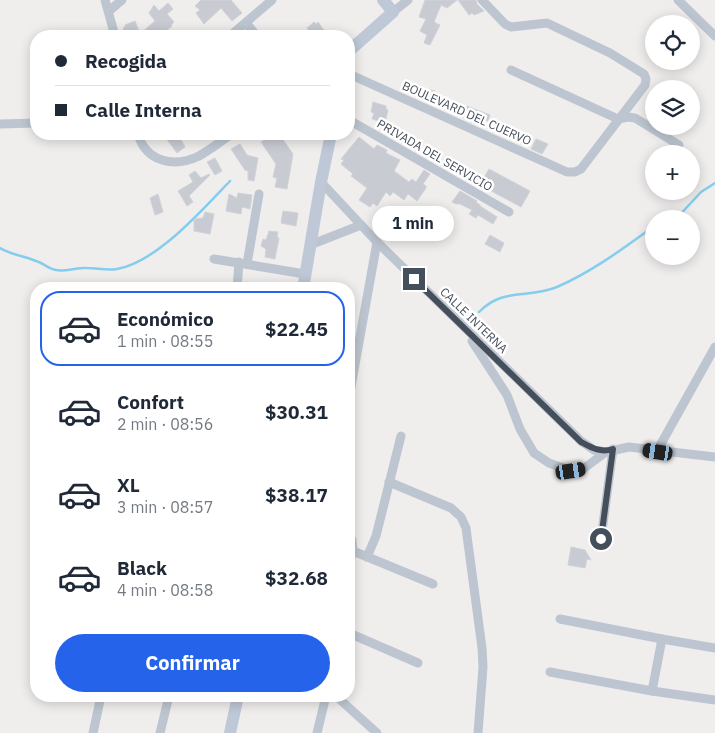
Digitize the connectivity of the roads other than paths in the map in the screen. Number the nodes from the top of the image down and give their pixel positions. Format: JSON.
{"nodes":[{"id":1,"x":106,"y":0,"type":"edge"},
{"id":2,"x":122,"y":0,"type":"edge"},
{"id":3,"x":272,"y":0,"type":"edge"},
{"id":4,"x":383,"y":0,"type":"edge"},
{"id":5,"x":408,"y":0,"type":"edge"},
{"id":6,"x":482,"y":0,"type":"edge"},
{"id":7,"x":678,"y":0,"type":"edge"},
{"id":8,"x":109,"y":11,"type":"junction"},
{"id":9,"x":393,"y":12,"type":"junction"},
{"id":10,"x":246,"y":22,"type":"junction"},
{"id":11,"x":114,"y":30,"type":"edge"},
{"id":12,"x":237,"y":30,"type":"edge"},
{"id":13,"x":252,"y":30,"type":"edge"},
{"id":14,"x":715,"y":36,"type":"edge"},
{"id":15,"x":355,"y":46,"type":"edge"},
{"id":16,"x":511,"y":70,"type":"dead end"},
{"id":17,"x":355,"y":77,"type":"edge"},
{"id":18,"x":618,"y":119,"type":"junction"},
{"id":19,"x":30,"y":123,"type":"edge"},
{"id":20,"x":355,"y":123,"type":"edge"},
{"id":21,"x":0,"y":124,"type":"edge"},
{"id":22,"x":141,"y":140,"type":"edge"},
{"id":23,"x":223,"y":140,"type":"edge"},
{"id":24,"x":330,"y":140,"type":"edge"},
{"id":25,"x":679,"y":145,"type":"dead end"},
{"id":26,"x":321,"y":182,"type":"junction"},
{"id":27,"x":259,"y":194,"type":"dead end"},
{"id":28,"x":509,"y":212,"type":"dead end"},
{"id":29,"x":361,"y":225,"type":"junction"},
{"id":30,"x":377,"y":242,"type":"junction"},
{"id":31,"x":310,"y":245,"type":"junction"},
{"id":32,"x":214,"y":259,"type":"dead end"},
{"id":33,"x":243,"y":263,"type":"junction"},
{"id":34,"x":305,"y":274,"type":"junction"},
{"id":35,"x":239,"y":282,"type":"edge"},
{"id":36,"x":304,"y":282,"type":"edge"},
{"id":37,"x":463,"y":328,"type":"junction"},
{"id":38,"x":715,"y":346,"type":"edge"},
{"id":39,"x":355,"y":365,"type":"edge"},
{"id":40,"x":401,"y":436,"type":"dead end"},
{"id":41,"x":610,"y":450,"type":"junction"},
{"id":42,"x":658,"y":452,"type":"junction"},
{"id":43,"x":715,"y":458,"type":"edge"},
{"id":44,"x":390,"y":482,"type":"junction"},
{"id":45,"x":601,"y":539,"type":"dead end"},
{"id":46,"x":355,"y":553,"type":"edge"},
{"id":47,"x":367,"y":557,"type":"junction"},
{"id":48,"x":433,"y":584,"type":"dead end"},
{"id":49,"x":560,"y":619,"type":"dead end"},
{"id":50,"x":355,"y":636,"type":"edge"},
{"id":51,"x":662,"y":639,"type":"junction"},
{"id":52,"x":715,"y":648,"type":"edge"},
{"id":53,"x":418,"y":663,"type":"dead end"},
{"id":54,"x":550,"y":672,"type":"dead end"},
{"id":55,"x":652,"y":691,"type":"junction"},
{"id":56,"x":715,"y":700,"type":"edge"},
{"id":57,"x":100,"y":702,"type":"edge"},
{"id":58,"x":168,"y":702,"type":"edge"},
{"id":59,"x":237,"y":702,"type":"edge"},
{"id":60,"x":325,"y":702,"type":"edge"},
{"id":61,"x":343,"y":702,"type":"edge"},
{"id":62,"x":93,"y":733,"type":"edge"},
{"id":63,"x":160,"y":733,"type":"edge"},
{"id":64,"x":230,"y":733,"type":"edge"},
{"id":65,"x":317,"y":733,"type":"edge"},
{"id":66,"x":377,"y":733,"type":"edge"},
{"id":67,"x":478,"y":733,"type":"edge"}],
"edges":[{"from":1,"to":8,"type":"street"},
{"from":2,"to":8,"type":"street"},
{"from":3,"to":10,"type":"street"},
{"from":4,"to":9,"type":"main road"},
{"from":5,"to":9,"type":"street"},
{"from":6,"to":18,"type":"street"},
{"from":7,"to":14,"type":"street"},
{"from":8,"to":11,"type":"street"},
{"from":9,"to":15,"type":"main road"},
{"from":10,"to":12,"type":"street"},
{"from":10,"to":13,"type":"street"},
{"from":16,"to":18,"type":"street"},
{"from":17,"to":18,"type":"street","name":"BOULEVARD DEL CUERVO"},
{"from":18,"to":25,"type":"street"},
{"from":19,"to":21,"type":"street"},
{"from":20,"to":28,"type":"street","name":"PRIVADA DEL SERVICIO"},
{"from":22,"to":23,"type":"street"},
{"from":24,"to":26,"type":"main road"},
{"from":26,"to":29,"type":"street","name":"CALLE INTERNA"},
{"from":26,"to":31,"type":"main road"},
{"from":27,"to":33,"type":"street"},
{"from":29,"to":30,"type":"street","name":"CALLE INTERNA"},
{"from":29,"to":31,"type":"street"},
{"from":30,"to":37,"type":"street","name":"CALLE INTERNA"},
{"from":30,"to":39,"type":"street"},
{"from":31,"to":34,"type":"main road"},
{"from":32,"to":33,"type":"street"},
{"from":33,"to":34,"type":"street"},
{"from":33,"to":35,"type":"street"},
{"from":34,"to":36,"type":"main road"},
{"from":37,"to":41,"type":"street","name":"CALLE INTERNA"},
{"from":37,"to":41,"type":"street"},
{"from":38,"to":42,"type":"street"},
{"from":40,"to":44,"type":"street"},
{"from":41,"to":42,"type":"street"},
{"from":41,"to":45,"type":"street"},
{"from":42,"to":43,"type":"street"},
{"from":44,"to":47,"type":"street"},
{"from":44,"to":67,"type":"street"},
{"from":46,"to":47,"type":"street"},
{"from":47,"to":48,"type":"street"},
{"from":49,"to":51,"type":"street"},
{"from":50,"to":53,"type":"street"},
{"from":51,"to":52,"type":"street"},
{"from":51,"to":55,"type":"street"},
{"from":54,"to":55,"type":"street"},
{"from":55,"to":56,"type":"street"},
{"from":57,"to":62,"type":"street"},
{"from":58,"to":63,"type":"street"},
{"from":59,"to":64,"type":"main road"},
{"from":60,"to":65,"type":"street"},
{"from":61,"to":66,"type":"street"}]}
